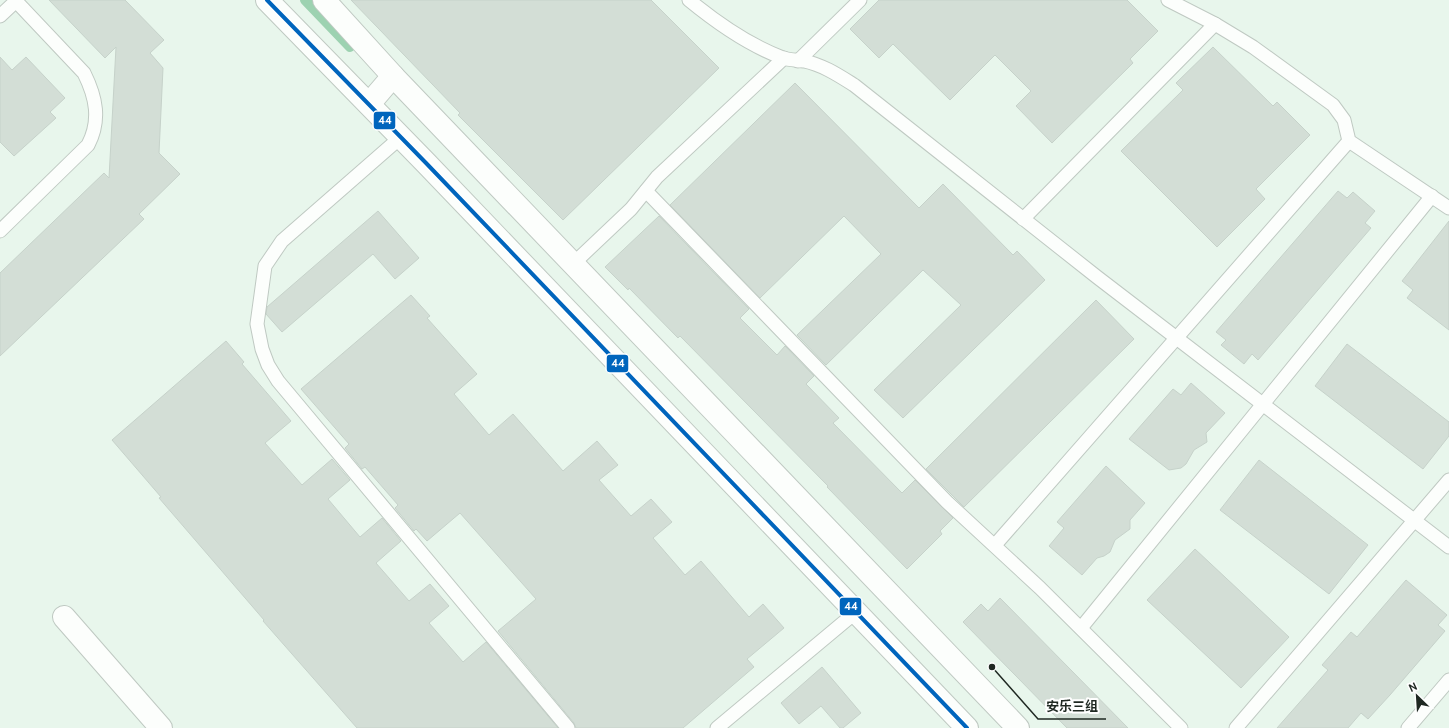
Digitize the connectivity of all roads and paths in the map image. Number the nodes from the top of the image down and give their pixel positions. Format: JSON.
{"nodes":[{"id":1,"x":267,"y":0,"type":"edge"},
{"id":2,"x":324,"y":0,"type":"edge"},
{"id":3,"x":689,"y":0,"type":"edge"},
{"id":4,"x":860,"y":0,"type":"edge"},
{"id":5,"x":1168,"y":0,"type":"edge"},
{"id":6,"x":15,"y":1,"type":"edge"},
{"id":7,"x":0,"y":16,"type":"edge"},
{"id":8,"x":1214,"y":24,"type":"junction"},
{"id":9,"x":784,"y":58,"type":"junction"},
{"id":10,"x":798,"y":61,"type":"junction"},
{"id":11,"x":393,"y":76,"type":"junction"},
{"id":12,"x":369,"y":104,"type":"junction"},
{"id":13,"x":401,"y":137,"type":"junction"},
{"id":14,"x":1349,"y":141,"type":"junction"},
{"id":15,"x":646,"y":191,"type":"junction"},
{"id":16,"x":1432,"y":196,"type":"junction"},
{"id":17,"x":1449,"y":208,"type":"edge"},
{"id":18,"x":1023,"y":219,"type":"junction"},
{"id":19,"x":0,"y":231,"type":"edge"},
{"id":20,"x":574,"y":263,"type":"junction"},
{"id":21,"x":1176,"y":338,"type":"junction"},
{"id":22,"x":1263,"y":405,"type":"junction"},
{"id":23,"x":1449,"y":480,"type":"edge"},
{"id":24,"x":1414,"y":521,"type":"junction"},
{"id":25,"x":995,"y":545,"type":"junction"},
{"id":26,"x":1449,"y":547,"type":"edge"},
{"id":27,"x":856,"y":612,"type":"junction"},
{"id":28,"x":64,"y":618,"type":"dead end"},
{"id":29,"x":1081,"y":628,"type":"junction"},
{"id":30,"x":1449,"y":680,"type":"edge"},
{"id":31,"x":161,"y":728,"type":"edge"},
{"id":32,"x":568,"y":728,"type":"edge"},
{"id":33,"x":717,"y":728,"type":"edge"},
{"id":34,"x":967,"y":728,"type":"edge"},
{"id":35,"x":1018,"y":728,"type":"edge"},
{"id":36,"x":1181,"y":728,"type":"edge"},
{"id":37,"x":1236,"y":728,"type":"edge"},
{"id":38,"x":1408,"y":728,"type":"edge"}],
"edges":[{"from":1,"to":12,"type":"street"},
{"from":2,"to":11,"type":"street"},
{"from":3,"to":9,"type":"lane"},
{"from":4,"to":10,"type":"lane"},
{"from":5,"to":8,"type":"lane"},
{"from":6,"to":7,"type":"lane"},
{"from":6,"to":19,"type":"lane"},
{"from":8,"to":14,"type":"lane"},
{"from":8,"to":18,"type":"lane"},
{"from":9,"to":10,"type":"lane"},
{"from":9,"to":15,"type":"lane"},
{"from":10,"to":18,"type":"lane"},
{"from":11,"to":12,"type":"street"},
{"from":11,"to":20,"type":"street"},
{"from":12,"to":13,"type":"street"},
{"from":13,"to":27,"type":"street"},
{"from":13,"to":32,"type":"lane"},
{"from":14,"to":16,"type":"lane"},
{"from":14,"to":21,"type":"lane"},
{"from":15,"to":20,"type":"lane"},
{"from":15,"to":25,"type":"lane"},
{"from":16,"to":17,"type":"lane"},
{"from":16,"to":22,"type":"lane"},
{"from":18,"to":21,"type":"lane"},
{"from":20,"to":35,"type":"street"},
{"from":21,"to":22,"type":"lane"},
{"from":21,"to":25,"type":"lane"},
{"from":22,"to":24,"type":"lane"},
{"from":22,"to":29,"type":"lane"},
{"from":23,"to":24,"type":"lane"},
{"from":24,"to":26,"type":"lane"},
{"from":24,"to":37,"type":"lane"},
{"from":25,"to":29,"type":"lane"},
{"from":27,"to":33,"type":"lane"},
{"from":27,"to":34,"type":"street"},
{"from":28,"to":31,"type":"street"},
{"from":29,"to":36,"type":"lane"},
{"from":30,"to":38,"type":"lane"}]}
